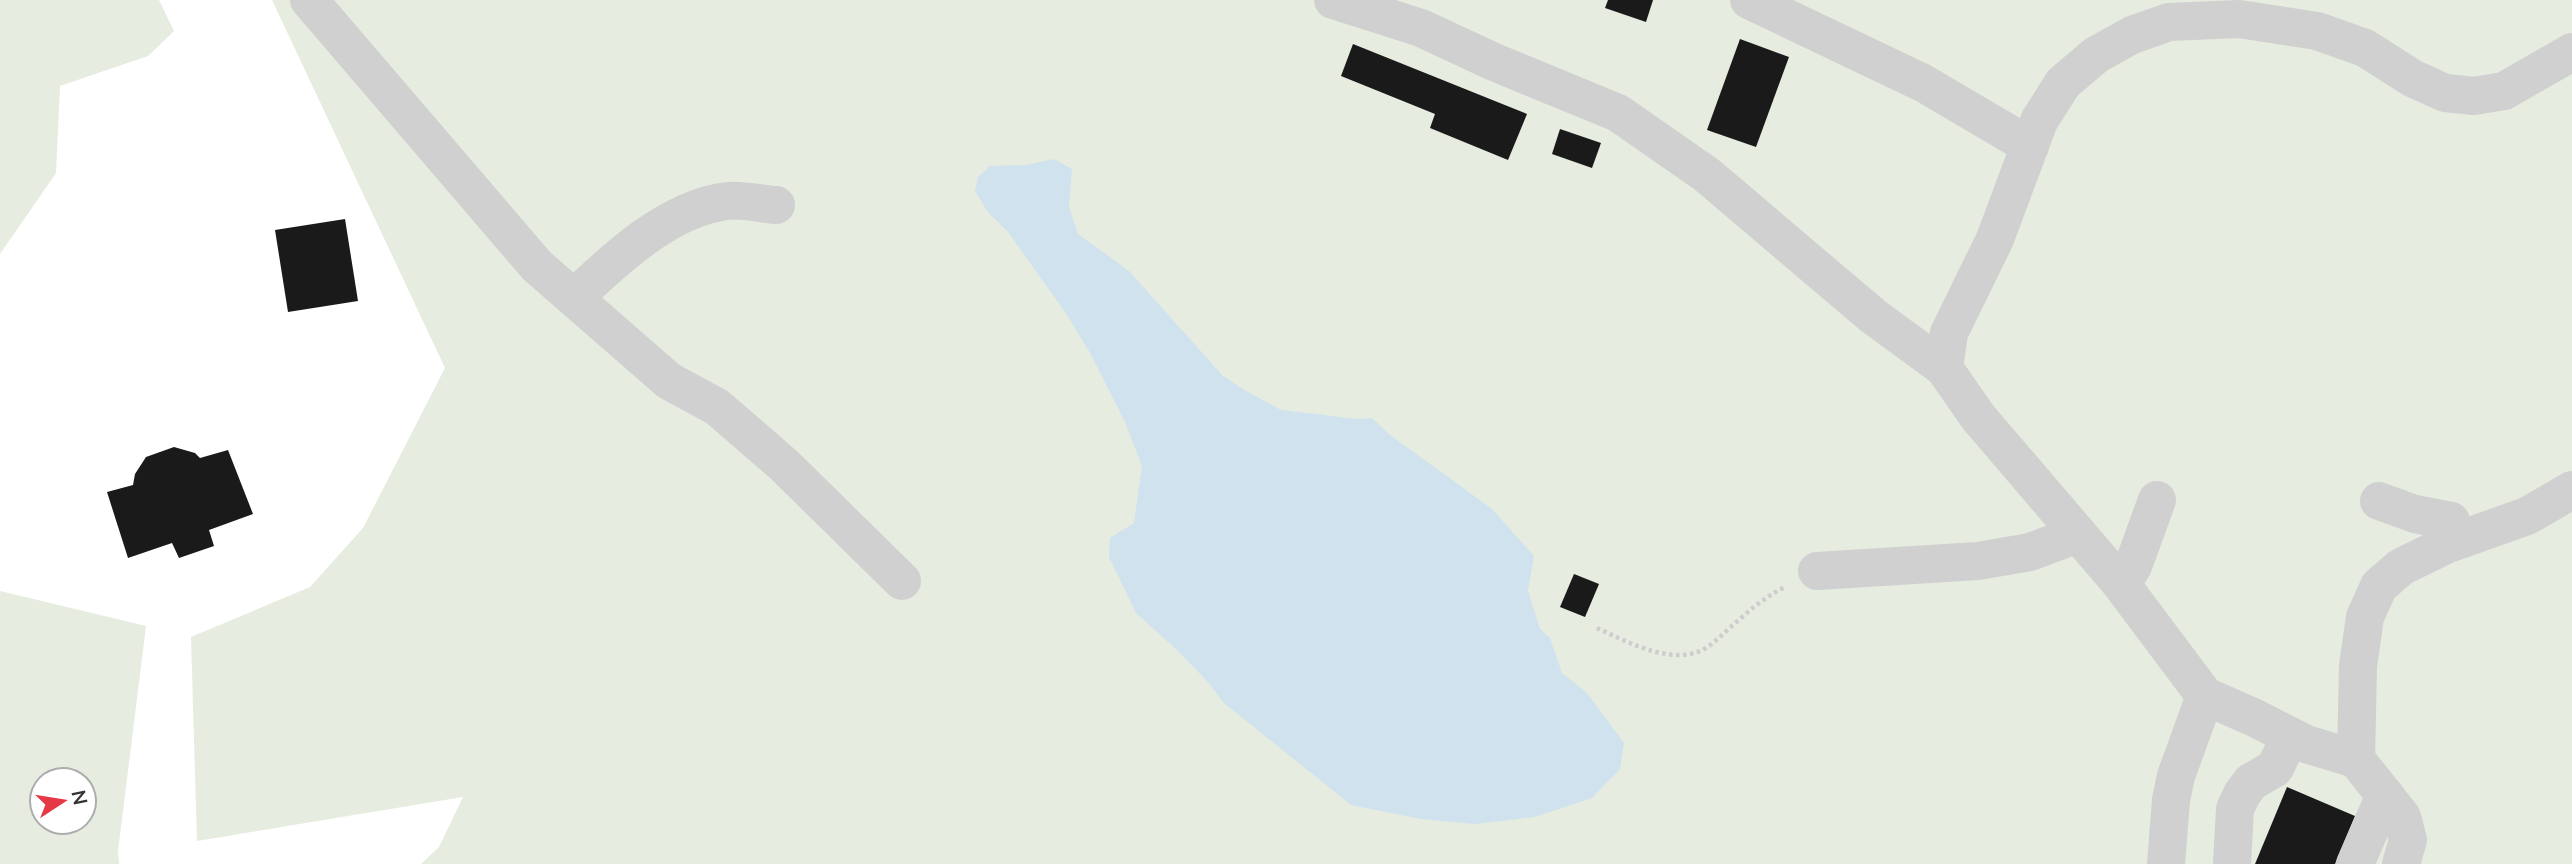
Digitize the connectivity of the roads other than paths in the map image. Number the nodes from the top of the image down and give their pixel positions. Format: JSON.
{"nodes":[{"id":1,"x":309,"y":0,"type":"edge"},
{"id":2,"x":1333,"y":0,"type":"edge"},
{"id":3,"x":1749,"y":0,"type":"edge"},
{"id":4,"x":2572,"y":52,"type":"edge"},
{"id":5,"x":2031,"y":146,"type":"junction"},
{"id":6,"x":776,"y":205,"type":"dead end"},
{"id":7,"x":573,"y":298,"type":"junction"},
{"id":8,"x":1944,"y":368,"type":"junction"},
{"id":9,"x":2572,"y":490,"type":"edge"},
{"id":10,"x":2157,"y":500,"type":"dead end"},
{"id":11,"x":2379,"y":501,"type":"dead end"},
{"id":12,"x":2451,"y":519,"type":"junction"},
{"id":13,"x":2078,"y":534,"type":"junction"},
{"id":14,"x":1818,"y":571,"type":"road end"},
{"id":15,"x":902,"y":580,"type":"dead end"},
{"id":16,"x":2121,"y":584,"type":"junction"},
{"id":17,"x":2205,"y":696,"type":"junction"},
{"id":18,"x":2290,"y":736,"type":"junction"},
{"id":19,"x":2356,"y":759,"type":"junction"},
{"id":20,"x":2385,"y":796,"type":"junction"},
{"id":21,"x":2166,"y":864,"type":"edge"},
{"id":22,"x":2232,"y":864,"type":"edge"},
{"id":23,"x":2355,"y":864,"type":"edge"},
{"id":24,"x":2401,"y":864,"type":"edge"}],
"edges":[{"from":1,"to":7,"type":"lane"},
{"from":2,"to":8,"type":"lane"},
{"from":3,"to":5,"type":"lane"},
{"from":4,"to":5,"type":"lane"},
{"from":5,"to":8,"type":"lane"},
{"from":6,"to":7,"type":"lane"},
{"from":7,"to":15,"type":"lane"},
{"from":8,"to":13,"type":"lane"},
{"from":9,"to":12,"type":"lane"},
{"from":10,"to":16,"type":"lane"},
{"from":11,"to":12,"type":"lane"},
{"from":12,"to":19,"type":"lane"},
{"from":13,"to":14,"type":"lane"},
{"from":13,"to":16,"type":"lane"},
{"from":16,"to":17,"type":"lane"},
{"from":17,"to":18,"type":"lane"},
{"from":17,"to":21,"type":"lane"},
{"from":18,"to":19,"type":"lane"},
{"from":18,"to":22,"type":"lane"},
{"from":19,"to":20,"type":"lane"},
{"from":20,"to":23,"type":"lane"},
{"from":20,"to":24,"type":"lane"}]}
